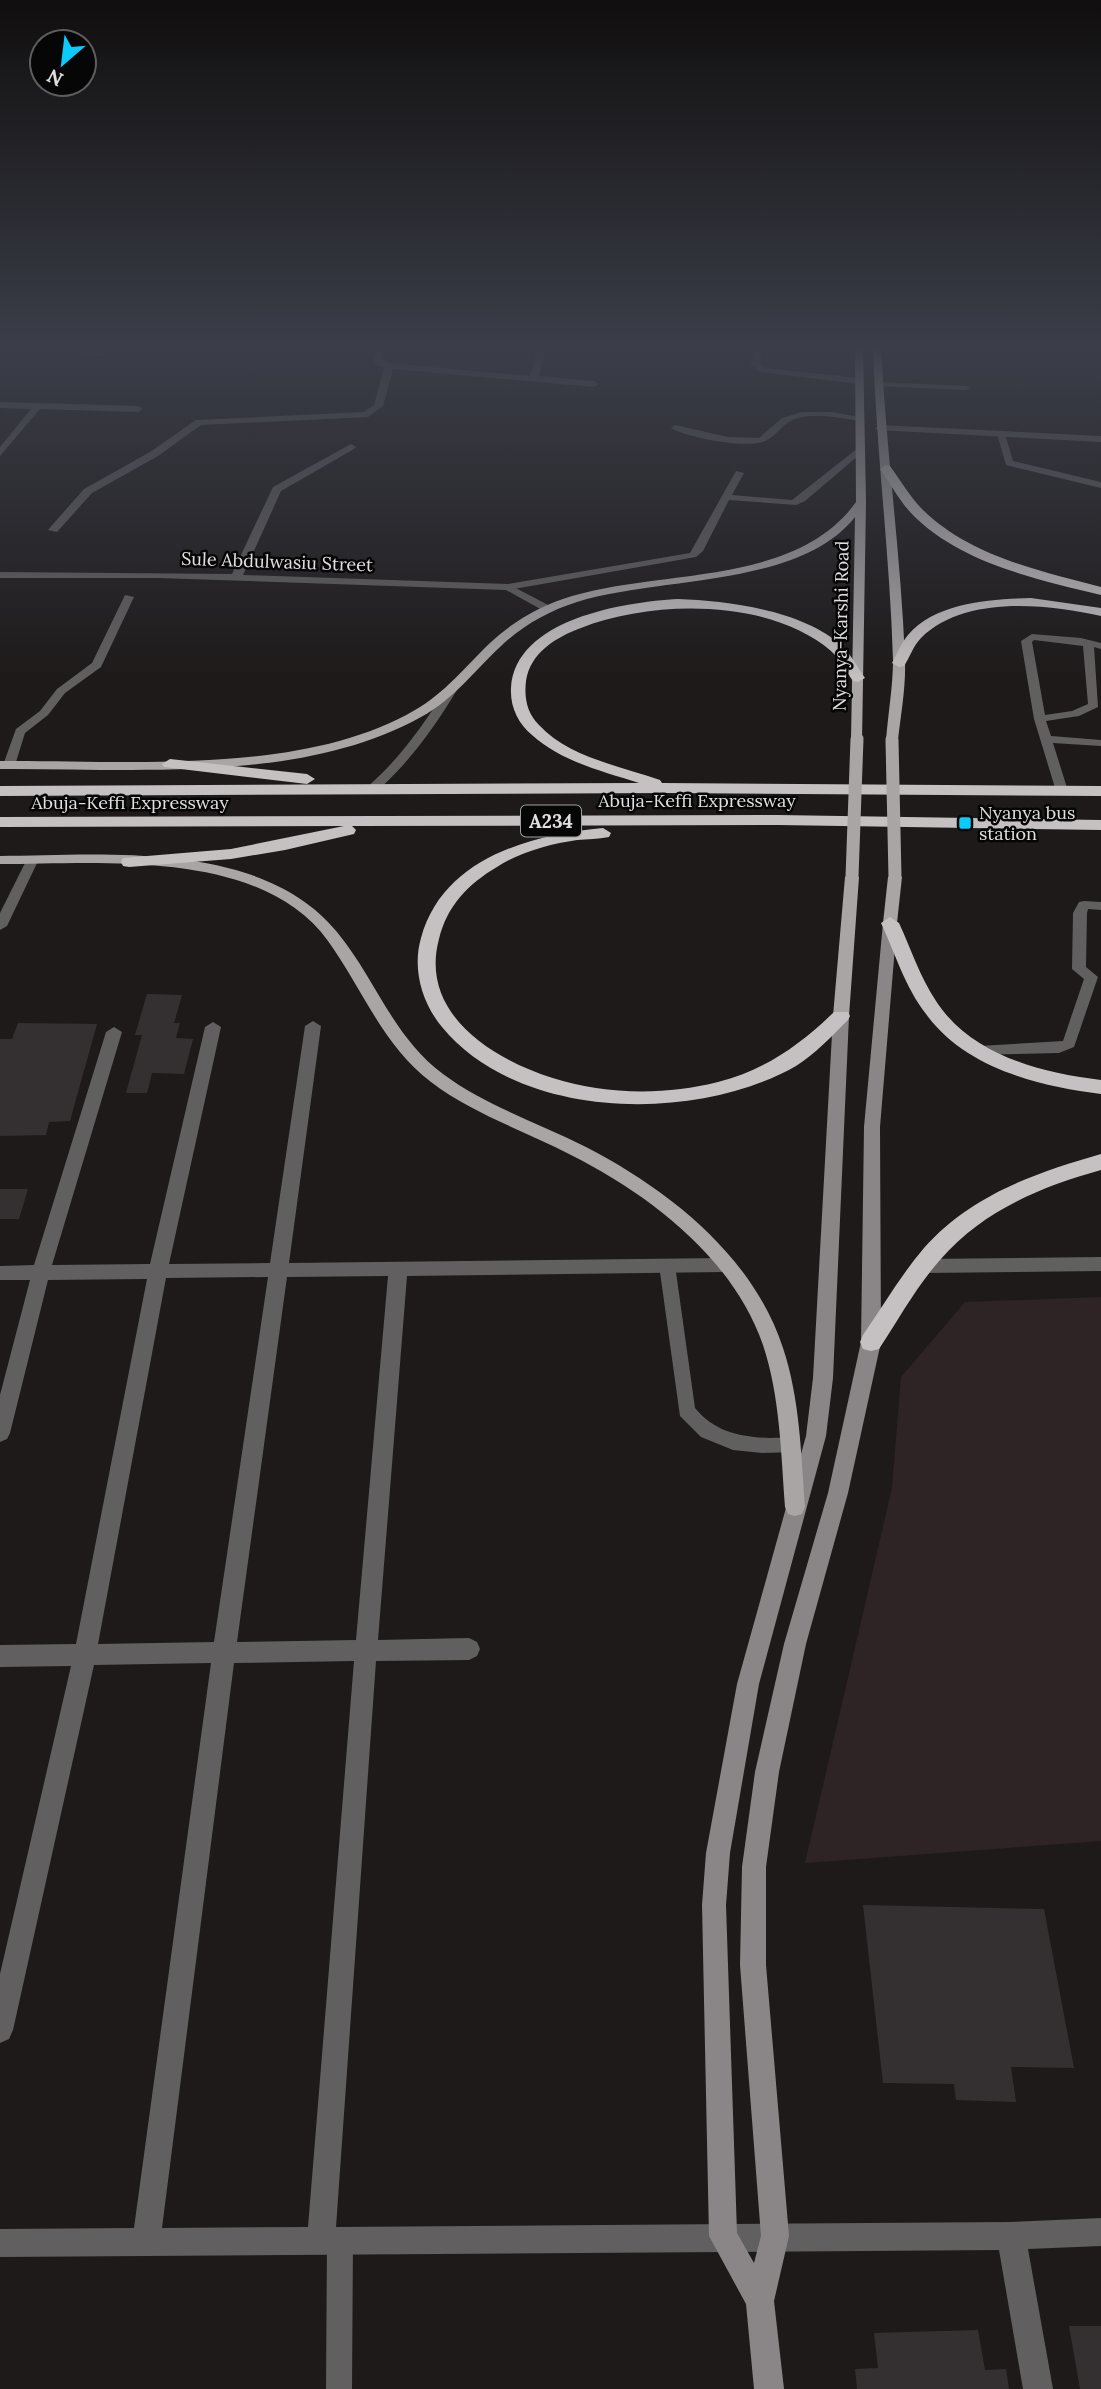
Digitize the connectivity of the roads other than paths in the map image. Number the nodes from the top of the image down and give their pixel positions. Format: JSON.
{"nodes":[{"id":1,"x":148,"y":457,"type":"edge"},
{"id":2,"x":333,"y":457,"type":"edge"},
{"id":3,"x":851,"y":457,"type":"edge"},
{"id":4,"x":860,"y":457,"type":"edge"},
{"id":5,"x":884,"y":457,"type":"edge"},
{"id":6,"x":1008,"y":457,"type":"edge"},
{"id":7,"x":886,"y":469,"type":"junction"},
{"id":8,"x":738,"y":473,"type":"dead end"},
{"id":9,"x":1101,"y":485,"type":"edge"},
{"id":10,"x":726,"y":497,"type":"junction"},
{"id":11,"x":861,"y":502,"type":"junction"},
{"id":12,"x":54,"y":530,"type":"dead end"},
{"id":13,"x":0,"y":575,"type":"edge"},
{"id":14,"x":236,"y":578,"type":"junction"},
{"id":15,"x":508,"y":587,"type":"junction"},
{"id":16,"x":1101,"y":592,"type":"edge"},
{"id":17,"x":130,"y":597,"type":"dead end"},
{"id":18,"x":548,"y":609,"type":"junction"},
{"id":19,"x":1101,"y":612,"type":"edge"},
{"id":20,"x":1081,"y":641,"type":"junction"},
{"id":21,"x":1101,"y":646,"type":"edge"},
{"id":22,"x":899,"y":663,"type":"junction"},
{"id":23,"x":858,"y":678,"type":"junction"},
{"id":24,"x":451,"y":690,"type":"junction"},
{"id":25,"x":1040,"y":719,"type":"junction"},
{"id":26,"x":1046,"y":739,"type":"junction"},
{"id":27,"x":1101,"y":743,"type":"edge"},
{"id":28,"x":170,"y":764,"type":"junction"},
{"id":29,"x":4,"y":765,"type":"edge"},
{"id":30,"x":669,"y":788,"type":"junction"},
{"id":31,"x":371,"y":790,"type":"junction"},
{"id":32,"x":0,"y":791,"type":"edge"},
{"id":33,"x":1062,"y":791,"type":"junction"},
{"id":34,"x":1101,"y":791,"type":"edge"},
{"id":35,"x":778,"y":820,"type":"junction"},
{"id":36,"x":383,"y":821,"type":"junction"},
{"id":37,"x":0,"y":822,"type":"edge"},
{"id":38,"x":1101,"y":824,"type":"edge"},
{"id":39,"x":1076,"y":825,"type":"junction"},
{"id":40,"x":1101,"y":832,"type":"edge"},
{"id":41,"x":0,"y":860,"type":"edge"},
{"id":42,"x":32,"y":861,"type":"junction"},
{"id":43,"x":129,"y":862,"type":"junction"},
{"id":44,"x":6,"y":902,"type":"edge"},
{"id":45,"x":1101,"y":906,"type":"edge"},
{"id":46,"x":890,"y":923,"type":"junction"},
{"id":47,"x":0,"y":926,"type":"edge"},
{"id":48,"x":1096,"y":978,"type":"edge"},
{"id":49,"x":841,"y":1016,"type":"junction"},
{"id":50,"x":313,"y":1026,"type":"dead end"},
{"id":51,"x":213,"y":1027,"type":"dead end"},
{"id":52,"x":114,"y":1032,"type":"dead end"},
{"id":53,"x":979,"y":1051,"type":"junction"},
{"id":54,"x":1101,"y":1087,"type":"edge"},
{"id":55,"x":1101,"y":1162,"type":"edge"},
{"id":56,"x":1101,"y":1264,"type":"edge"},
{"id":57,"x":667,"y":1265,"type":"junction"},
{"id":58,"x":724,"y":1265,"type":"junction"},
{"id":59,"x":924,"y":1266,"type":"junction"},
{"id":60,"x":398,"y":1268,"type":"junction"},
{"id":61,"x":279,"y":1270,"type":"junction"},
{"id":62,"x":158,"y":1271,"type":"junction"},
{"id":63,"x":41,"y":1272,"type":"junction"},
{"id":64,"x":0,"y":1273,"type":"edge"},
{"id":65,"x":871,"y":1342,"type":"junction"},
{"id":66,"x":0,"y":1433,"type":"edge"},
{"id":67,"x":791,"y":1447,"type":"junction"},
{"id":68,"x":795,"y":1507,"type":"junction"},
{"id":69,"x":469,"y":1649,"type":"dead end"},
{"id":70,"x":366,"y":1650,"type":"junction"},
{"id":71,"x":224,"y":1653,"type":"junction"},
{"id":72,"x":85,"y":1655,"type":"junction"},
{"id":73,"x":0,"y":1656,"type":"edge"},
{"id":74,"x":0,"y":2030,"type":"edge"},
{"id":75,"x":1101,"y":2232,"type":"edge"},
{"id":76,"x":723,"y":2236,"type":"junction"},
{"id":77,"x":775,"y":2236,"type":"junction"},
{"id":78,"x":1012,"y":2236,"type":"junction"},
{"id":79,"x":331,"y":2240,"type":"junction"},
{"id":80,"x":146,"y":2242,"type":"junction"},
{"id":81,"x":0,"y":2243,"type":"edge"},
{"id":82,"x":760,"y":2301,"type":"junction"},
{"id":83,"x":339,"y":2389,"type":"edge"},
{"id":84,"x":769,"y":2389,"type":"edge"},
{"id":85,"x":1038,"y":2389,"type":"edge"}],
"edges":[{"from":1,"to":12,"type":"street"},
{"from":2,"to":14,"type":"street"},
{"from":3,"to":10,"type":"lane"},
{"from":4,"to":11,"type":"main road","name":"Nyanya-Karshi Road"},
{"from":5,"to":7,"type":"main road"},
{"from":6,"to":9,"type":"lane"},
{"from":7,"to":16,"type":"highway"},
{"from":7,"to":22,"type":"main road"},
{"from":8,"to":10,"type":"lane"},
{"from":10,"to":15,"type":"lane"},
{"from":11,"to":18,"type":"main road","name":"Abuja-Keffi Expressway"},
{"from":11,"to":23,"type":"main road","name":"Nyanya-Karshi Road"},
{"from":13,"to":14,"type":"street","name":"Sule Abdulwasiu Street"},
{"from":14,"to":15,"type":"street","name":"Sule Abdulwasiu Street"},
{"from":15,"to":18,"type":"street","name":"Sule Abdulwasiu Street"},
{"from":17,"to":29,"type":"lane"},
{"from":18,"to":24,"type":"main road","name":"Abuja-Keffi Expressway"},
{"from":19,"to":22,"type":"highway"},
{"from":20,"to":21,"type":"lane"},
{"from":20,"to":25,"type":"lane"},
{"from":20,"to":25,"type":"lane"},
{"from":22,"to":46,"type":"main road","bridge":true},
{"from":23,"to":30,"type":"highway"},
{"from":23,"to":49,"type":"main road","name":"Nyanya-Karshi Road","bridge":true},
{"from":24,"to":28,"type":"main road","name":"Abuja-Keffi Expressway"},
{"from":24,"to":31,"type":"lane"},
{"from":25,"to":26,"type":"lane"},
{"from":26,"to":27,"type":"lane"},
{"from":26,"to":33,"type":"lane"},
{"from":28,"to":29,"type":"main road","name":"Abuja-Keffi Expressway"},
{"from":28,"to":31,"type":"highway"},
{"from":30,"to":31,"type":"highway","name":"Abuja-Keffi Expressway","number":"A234"},
{"from":30,"to":33,"type":"highway","name":"Abuja-Keffi Expressway","number":"A234"},
{"from":31,"to":32,"type":"highway","name":"Abuja-Keffi Expressway","number":"A234"},
{"from":33,"to":34,"type":"highway","name":"Abuja-Keffi Expressway","number":"A234"},
{"from":35,"to":36,"type":"highway","name":"Abuja-Keffi Expressway","number":"A234"},
{"from":35,"to":39,"type":"highway","name":"Abuja-Keffi Expressway","number":"A234"},
{"from":35,"to":49,"type":"highway"},
{"from":36,"to":37,"type":"highway","name":"Abuja-Keffi Expressway","number":"A234"},
{"from":36,"to":43,"type":"highway"},
{"from":38,"to":39,"type":"highway","name":"Abuja-Keffi Expressway","number":"A234"},
{"from":39,"to":40,"type":"highway"},
{"from":41,"to":42,"type":"main road"},
{"from":42,"to":43,"type":"main road"},
{"from":42,"to":44,"type":"lane"},
{"from":43,"to":58,"type":"main road"},
{"from":44,"to":47,"type":"lane"},
{"from":45,"to":48,"type":"lane"},
{"from":46,"to":53,"type":"highway"},
{"from":46,"to":65,"type":"street"},
{"from":48,"to":53,"type":"lane"},
{"from":49,"to":68,"type":"street"},
{"from":50,"to":61,"type":"street"},
{"from":51,"to":62,"type":"street"},
{"from":52,"to":63,"type":"street"},
{"from":53,"to":54,"type":"highway"},
{"from":55,"to":59,"type":"highway"},
{"from":56,"to":59,"type":"street"},
{"from":57,"to":58,"type":"street"},
{"from":57,"to":60,"type":"street"},
{"from":57,"to":67,"type":"lane"},
{"from":58,"to":67,"type":"main road"},
{"from":59,"to":65,"type":"highway"},
{"from":60,"to":61,"type":"street"},
{"from":60,"to":70,"type":"street"},
{"from":61,"to":62,"type":"street"},
{"from":61,"to":71,"type":"street"},
{"from":62,"to":63,"type":"street"},
{"from":62,"to":72,"type":"street"},
{"from":63,"to":64,"type":"street"},
{"from":63,"to":66,"type":"street"},
{"from":65,"to":77,"type":"street"},
{"from":67,"to":68,"type":"main road"},
{"from":68,"to":76,"type":"street"},
{"from":69,"to":70,"type":"street"},
{"from":70,"to":71,"type":"street"},
{"from":70,"to":79,"type":"street"},
{"from":71,"to":72,"type":"street"},
{"from":71,"to":80,"type":"street"},
{"from":72,"to":73,"type":"street"},
{"from":72,"to":74,"type":"street"},
{"from":75,"to":78,"type":"street"},
{"from":76,"to":77,"type":"street"},
{"from":76,"to":79,"type":"street"},
{"from":76,"to":82,"type":"street"},
{"from":77,"to":78,"type":"street"},
{"from":77,"to":82,"type":"street"},
{"from":78,"to":85,"type":"street"},
{"from":79,"to":80,"type":"street"},
{"from":79,"to":83,"type":"lane"},
{"from":80,"to":81,"type":"street"},
{"from":82,"to":84,"type":"street"}]}
